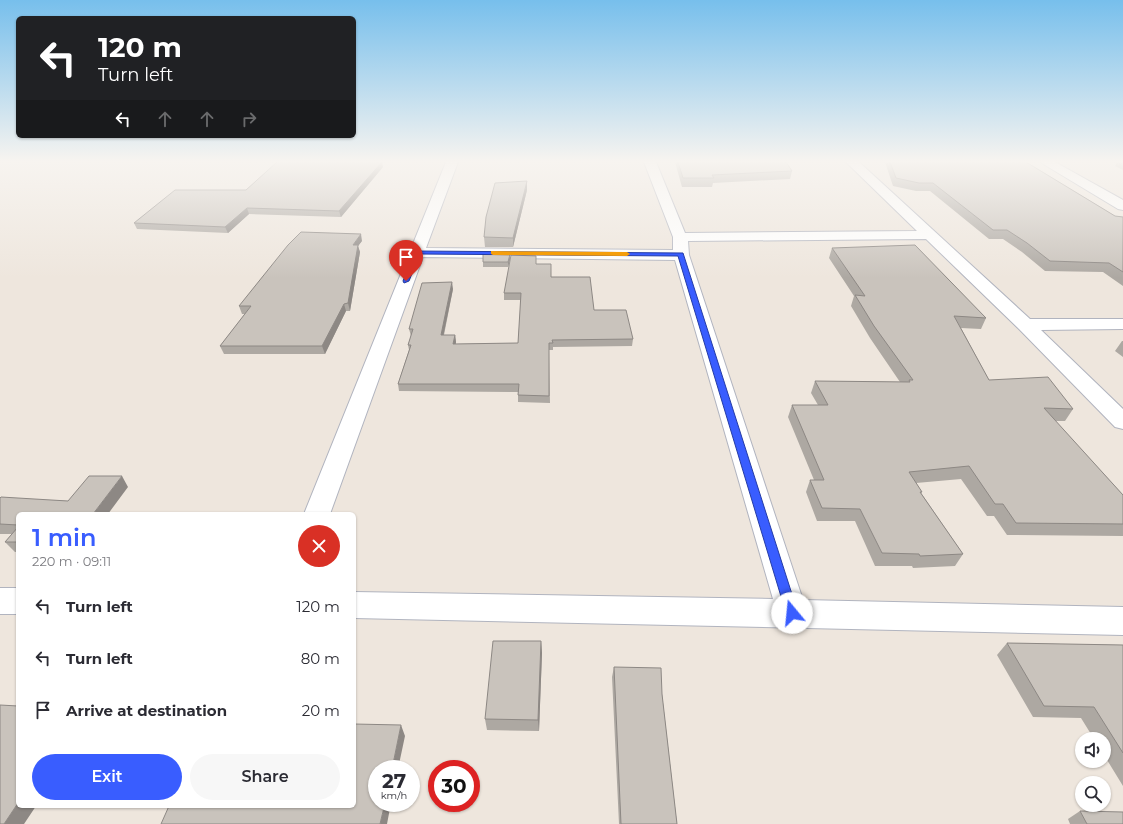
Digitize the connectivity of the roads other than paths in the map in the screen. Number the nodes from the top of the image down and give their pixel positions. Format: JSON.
{"nodes":[{"id":1,"x":437,"y":200,"type":"edge"},
{"id":2,"x":664,"y":200,"type":"edge"},
{"id":3,"x":893,"y":200,"type":"edge"},
{"id":4,"x":1113,"y":200,"type":"edge"},
{"id":5,"x":1123,"y":206,"type":"edge"},
{"id":6,"x":929,"y":235,"type":"junction"},
{"id":7,"x":680,"y":246,"type":"junction"},
{"id":8,"x":417,"y":252,"type":"junction"},
{"id":9,"x":1123,"y":324,"type":"edge"},
{"id":10,"x":1025,"y":325,"type":"junction"},
{"id":11,"x":1123,"y":422,"type":"edge"},
{"id":12,"x":318,"y":512,"type":"edge"},
{"id":13,"x":0,"y":601,"type":"edge"},
{"id":14,"x":16,"y":601,"type":"edge"},
{"id":15,"x":356,"y":605,"type":"edge"},
{"id":16,"x":792,"y":613,"type":"junction"},
{"id":17,"x":1123,"y":621,"type":"edge"}],
"edges":[{"from":1,"to":8,"type":"street"},
{"from":2,"to":7,"type":"street"},
{"from":3,"to":6,"type":"street"},
{"from":4,"to":5,"type":"street"},
{"from":6,"to":7,"type":"street"},
{"from":6,"to":10,"type":"street"},
{"from":7,"to":8,"type":"street"},
{"from":7,"to":16,"type":"street"},
{"from":8,"to":12,"type":"street"},
{"from":9,"to":10,"type":"street"},
{"from":10,"to":11,"type":"street"},
{"from":13,"to":14,"type":"street"},
{"from":15,"to":16,"type":"street"},
{"from":16,"to":17,"type":"street"}]}
